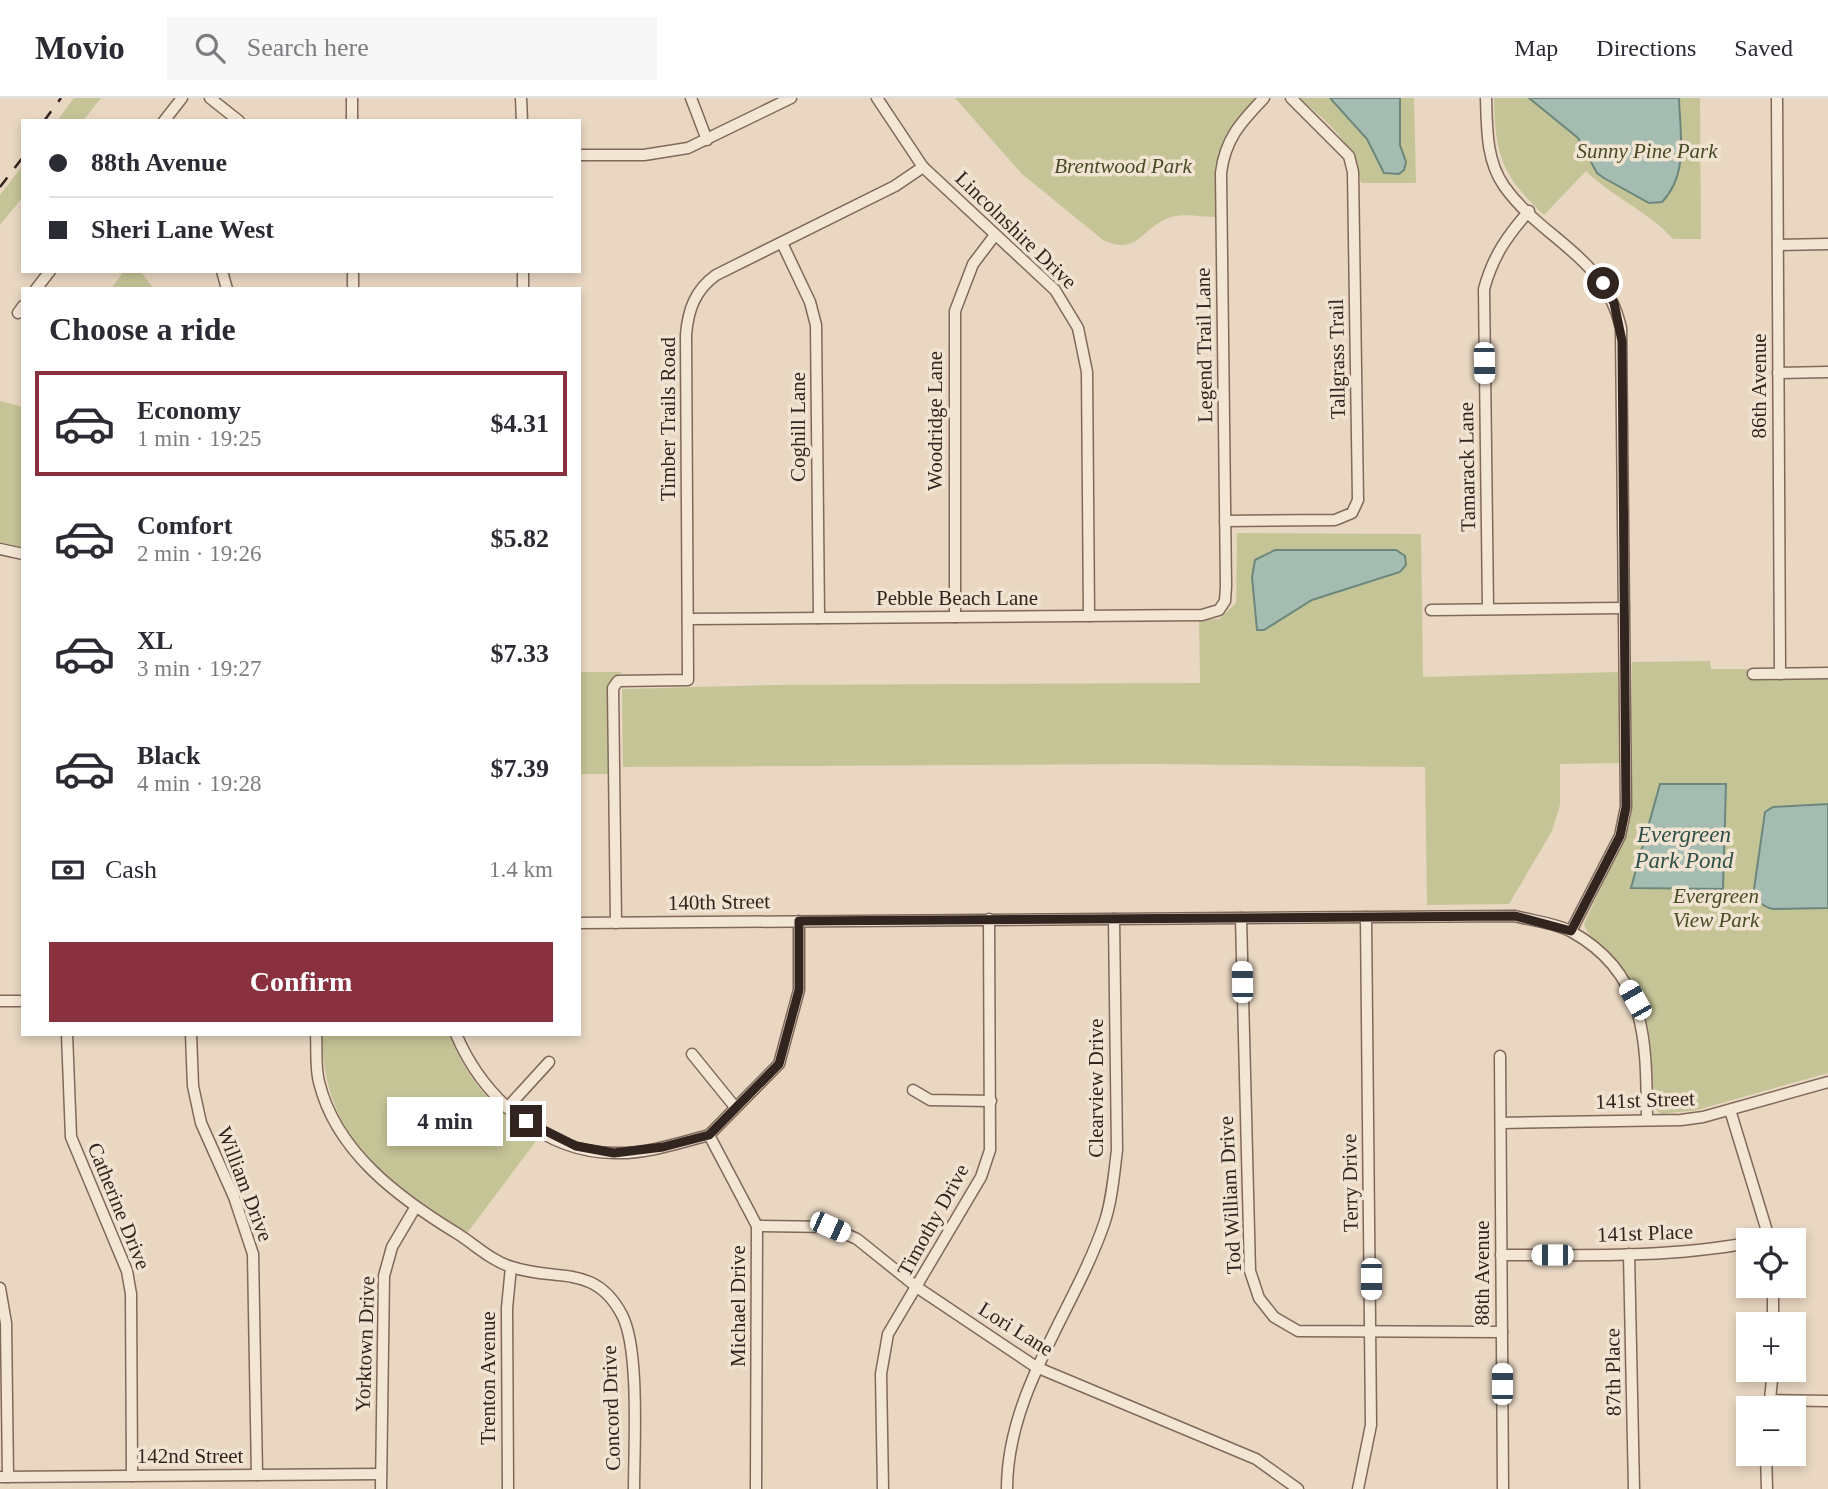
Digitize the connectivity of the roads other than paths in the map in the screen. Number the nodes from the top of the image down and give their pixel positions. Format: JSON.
{"nodes":[{"id":1,"x":182,"y":98,"type":"edge"},
{"id":2,"x":210,"y":98,"type":"edge"},
{"id":3,"x":352,"y":98,"type":"edge"},
{"id":4,"x":521,"y":98,"type":"edge"},
{"id":5,"x":691,"y":98,"type":"edge"},
{"id":6,"x":791,"y":98,"type":"edge"},
{"id":7,"x":877,"y":98,"type":"edge"},
{"id":8,"x":1264,"y":98,"type":"edge"},
{"id":9,"x":1291,"y":98,"type":"edge"},
{"id":10,"x":1486,"y":98,"type":"edge"},
{"id":11,"x":1777,"y":98,"type":"edge"},
{"id":12,"x":166,"y":119,"type":"edge"},
{"id":13,"x":236,"y":119,"type":"edge"},
{"id":14,"x":352,"y":119,"type":"edge"},
{"id":15,"x":522,"y":119,"type":"edge"},
{"id":16,"x":707,"y":140,"type":"junction"},
{"id":17,"x":581,"y":155,"type":"edge"},
{"id":18,"x":923,"y":167,"type":"junction"},
{"id":19,"x":1529,"y":211,"type":"junction"},
{"id":20,"x":995,"y":235,"type":"junction"},
{"id":21,"x":782,"y":243,"type":"junction"},
{"id":22,"x":1828,"y":244,"type":"edge"},
{"id":23,"x":1778,"y":245,"type":"junction"},
{"id":24,"x":48,"y":273,"type":"edge"},
{"id":25,"x":38,"y":287,"type":"edge"},
{"id":26,"x":1828,"y":372,"type":"edge"},
{"id":27,"x":1778,"y":373,"type":"junction"},
{"id":28,"x":1225,"y":521,"type":"junction"},
{"id":29,"x":0,"y":549,"type":"edge"},
{"id":30,"x":21,"y":554,"type":"edge"},
{"id":31,"x":1222,"y":606,"type":"joint"},
{"id":32,"x":1624,"y":608,"type":"junction"},
{"id":33,"x":1488,"y":609,"type":"junction"},
{"id":34,"x":1431,"y":610,"type":"dead end"},
{"id":35,"x":1089,"y":616,"type":"junction"},
{"id":36,"x":956,"y":617,"type":"junction"},
{"id":37,"x":819,"y":618,"type":"junction"},
{"id":38,"x":688,"y":619,"type":"junction"},
{"id":39,"x":1828,"y":673,"type":"edge"},
{"id":40,"x":1753,"y":674,"type":"dead end"},
{"id":41,"x":1780,"y":674,"type":"junction"},
{"id":42,"x":1366,"y":917,"type":"junction"},
{"id":43,"x":1241,"y":918,"type":"junction"},
{"id":44,"x":989,"y":919,"type":"junction"},
{"id":45,"x":1114,"y":919,"type":"junction"},
{"id":46,"x":799,"y":921,"type":"junction"},
{"id":47,"x":581,"y":923,"type":"edge"},
{"id":48,"x":616,"y":923,"type":"junction"},
{"id":49,"x":1571,"y":931,"type":"junction"},
{"id":50,"x":0,"y":1001,"type":"edge"},
{"id":51,"x":21,"y":1001,"type":"edge"},
{"id":52,"x":67,"y":1036,"type":"edge"},
{"id":53,"x":191,"y":1036,"type":"edge"},
{"id":54,"x":316,"y":1036,"type":"edge"},
{"id":55,"x":457,"y":1036,"type":"edge"},
{"id":56,"x":692,"y":1054,"type":"dead end"},
{"id":57,"x":1500,"y":1056,"type":"dead end"},
{"id":58,"x":549,"y":1062,"type":"dead end"},
{"id":59,"x":1828,"y":1082,"type":"edge"},
{"id":60,"x":913,"y":1090,"type":"dead end"},
{"id":61,"x":991,"y":1101,"type":"junction"},
{"id":62,"x":735,"y":1107,"type":"junction"},
{"id":63,"x":507,"y":1108,"type":"junction"},
{"id":64,"x":1730,"y":1110,"type":"junction"},
{"id":65,"x":1647,"y":1121,"type":"junction"},
{"id":66,"x":1500,"y":1123,"type":"junction"},
{"id":67,"x":709,"y":1135,"type":"junction"},
{"id":68,"x":415,"y":1208,"type":"junction"},
{"id":69,"x":757,"y":1226,"type":"junction"},
{"id":70,"x":1764,"y":1228,"type":"edge"},
{"id":71,"x":1736,"y":1245,"type":"edge"},
{"id":72,"x":1629,"y":1254,"type":"junction"},
{"id":73,"x":1501,"y":1255,"type":"junction"},
{"id":74,"x":511,"y":1267,"type":"junction"},
{"id":75,"x":0,"y":1288,"type":"edge"},
{"id":76,"x":918,"y":1288,"type":"junction"},
{"id":77,"x":1502,"y":1332,"type":"junction"},
{"id":78,"x":1371,"y":1334,"type":"junction"},
{"id":79,"x":3,"y":1349,"type":"edge"},
{"id":80,"x":1036,"y":1367,"type":"junction"},
{"id":81,"x":1828,"y":1401,"type":"edge"},
{"id":82,"x":1806,"y":1402,"type":"edge"},
{"id":83,"x":1766,"y":1466,"type":"edge"},
{"id":84,"x":381,"y":1474,"type":"junction"},
{"id":85,"x":257,"y":1475,"type":"junction"},
{"id":86,"x":132,"y":1476,"type":"junction"},
{"id":87,"x":4,"y":1477,"type":"edge"},
{"id":88,"x":381,"y":1489,"type":"edge"},
{"id":89,"x":508,"y":1489,"type":"edge"},
{"id":90,"x":634,"y":1489,"type":"edge"},
{"id":91,"x":756,"y":1489,"type":"edge"},
{"id":92,"x":883,"y":1489,"type":"edge"},
{"id":93,"x":1007,"y":1489,"type":"edge"},
{"id":94,"x":1298,"y":1489,"type":"edge"},
{"id":95,"x":1358,"y":1489,"type":"edge"},
{"id":96,"x":1503,"y":1489,"type":"edge"},
{"id":97,"x":1634,"y":1489,"type":"edge"},
{"id":98,"x":1767,"y":1489,"type":"edge"}],
"edges":[{"from":1,"to":12,"type":"street"},
{"from":2,"to":13,"type":"street"},
{"from":3,"to":14,"type":"street"},
{"from":4,"to":15,"type":"street"},
{"from":5,"to":16,"type":"street"},
{"from":6,"to":16,"type":"street"},
{"from":7,"to":18,"type":"street","name":"Lincolnshire Drive"},
{"from":8,"to":28,"type":"street","name":"Legend Trail Lane"},
{"from":9,"to":28,"type":"street","name":"Tallgrass Trail"},
{"from":10,"to":19,"type":"street"},
{"from":11,"to":23,"type":"street","name":"86th Avenue"},
{"from":16,"to":17,"type":"street"},
{"from":18,"to":20,"type":"street","name":"Lincolnshire Drive"},
{"from":18,"to":21,"type":"street","name":"Timber Trails Road"},
{"from":19,"to":32,"type":"street"},
{"from":19,"to":33,"type":"street","name":"Tamarack Lane"},
{"from":20,"to":35,"type":"street","name":"Lincolnshire Drive"},
{"from":20,"to":36,"type":"street","name":"Woodridge Lane"},
{"from":21,"to":37,"type":"street","name":"Coghill Lane"},
{"from":21,"to":38,"type":"street","name":"Timber Trails Road"},
{"from":22,"to":23,"type":"street"},
{"from":23,"to":27,"type":"street","name":"86th Avenue"},
{"from":24,"to":25,"type":"street"},
{"from":26,"to":27,"type":"street"},
{"from":27,"to":41,"type":"street","name":"86th Avenue"},
{"from":28,"to":31,"type":"street","name":"Legend Trail Lane"},
{"from":29,"to":30,"type":"street"},
{"from":31,"to":35,"type":"street","name":"Pebble Beach Lane"},
{"from":32,"to":33,"type":"street"},
{"from":32,"to":49,"type":"street"},
{"from":33,"to":34,"type":"street"},
{"from":35,"to":36,"type":"street","name":"Pebble Beach Lane"},
{"from":36,"to":37,"type":"street","name":"Pebble Beach Lane"},
{"from":37,"to":38,"type":"street","name":"Pebble Beach Lane"},
{"from":38,"to":48,"type":"street","name":"Timber Trails Road"},
{"from":39,"to":41,"type":"street"},
{"from":40,"to":41,"type":"street"},
{"from":42,"to":43,"type":"street","name":"140th Street"},
{"from":42,"to":49,"type":"street","name":"140th Street"},
{"from":42,"to":78,"type":"street","name":"Terry Drive"},
{"from":43,"to":45,"type":"street","name":"140th Street"},
{"from":43,"to":78,"type":"street","name":"Tod William Drive"},
{"from":44,"to":45,"type":"street","name":"140th Street"},
{"from":44,"to":46,"type":"street","name":"140th Street"},
{"from":44,"to":61,"type":"street","name":"Timothy Drive"},
{"from":45,"to":80,"type":"street","name":"Clearview Drive"},
{"from":46,"to":48,"type":"street","name":"140th Street"},
{"from":46,"to":62,"type":"street"},
{"from":47,"to":48,"type":"street","name":"140th Street"},
{"from":49,"to":65,"type":"street"},
{"from":50,"to":51,"type":"street"},
{"from":52,"to":86,"type":"street","name":"Catherine Drive"},
{"from":53,"to":85,"type":"street","name":"William Drive"},
{"from":54,"to":68,"type":"street","name":"Concord Drive"},
{"from":55,"to":63,"type":"street"},
{"from":56,"to":62,"type":"street"},
{"from":57,"to":66,"type":"street","name":"88th Avenue"},
{"from":58,"to":63,"type":"street"},
{"from":59,"to":64,"type":"street","name":"141st Street"},
{"from":60,"to":61,"type":"street"},
{"from":61,"to":76,"type":"street","name":"Timothy Drive"},
{"from":62,"to":67,"type":"street"},
{"from":63,"to":67,"type":"street"},
{"from":64,"to":65,"type":"street","name":"141st Street"},
{"from":64,"to":70,"type":"street"},
{"from":65,"to":66,"type":"street","name":"141st Street"},
{"from":66,"to":73,"type":"street","name":"88th Avenue"},
{"from":67,"to":69,"type":"street","name":"Michael Drive"},
{"from":68,"to":74,"type":"street","name":"Concord Drive"},
{"from":68,"to":84,"type":"street","name":"Yorktown Drive"},
{"from":69,"to":76,"type":"street","name":"Lori Lane"},
{"from":69,"to":91,"type":"street","name":"Michael Drive"},
{"from":71,"to":72,"type":"street","name":"141st Place"},
{"from":72,"to":73,"type":"street","name":"141st Place"},
{"from":72,"to":97,"type":"street","name":"87th Place"},
{"from":73,"to":77,"type":"street","name":"88th Avenue"},
{"from":74,"to":89,"type":"street","name":"Trenton Avenue"},
{"from":74,"to":90,"type":"street","name":"Concord Drive"},
{"from":75,"to":79,"type":"street"},
{"from":76,"to":80,"type":"street","name":"Lori Lane"},
{"from":76,"to":92,"type":"street","name":"Timothy Drive"},
{"from":77,"to":78,"type":"street","name":"Tod William Drive"},
{"from":77,"to":96,"type":"street","name":"88th Avenue"},
{"from":78,"to":95,"type":"street","name":"Terry Drive"},
{"from":79,"to":87,"type":"street"},
{"from":80,"to":93,"type":"street","name":"Clearview Drive"},
{"from":80,"to":94,"type":"street","name":"Lori Lane"},
{"from":81,"to":82,"type":"street"},
{"from":83,"to":98,"type":"street"},
{"from":84,"to":85,"type":"street","name":"142nd Street"},
{"from":84,"to":88,"type":"street","name":"Yorktown Drive"},
{"from":85,"to":86,"type":"street","name":"142nd Street"},
{"from":86,"to":87,"type":"street","name":"142nd Street"}]}
